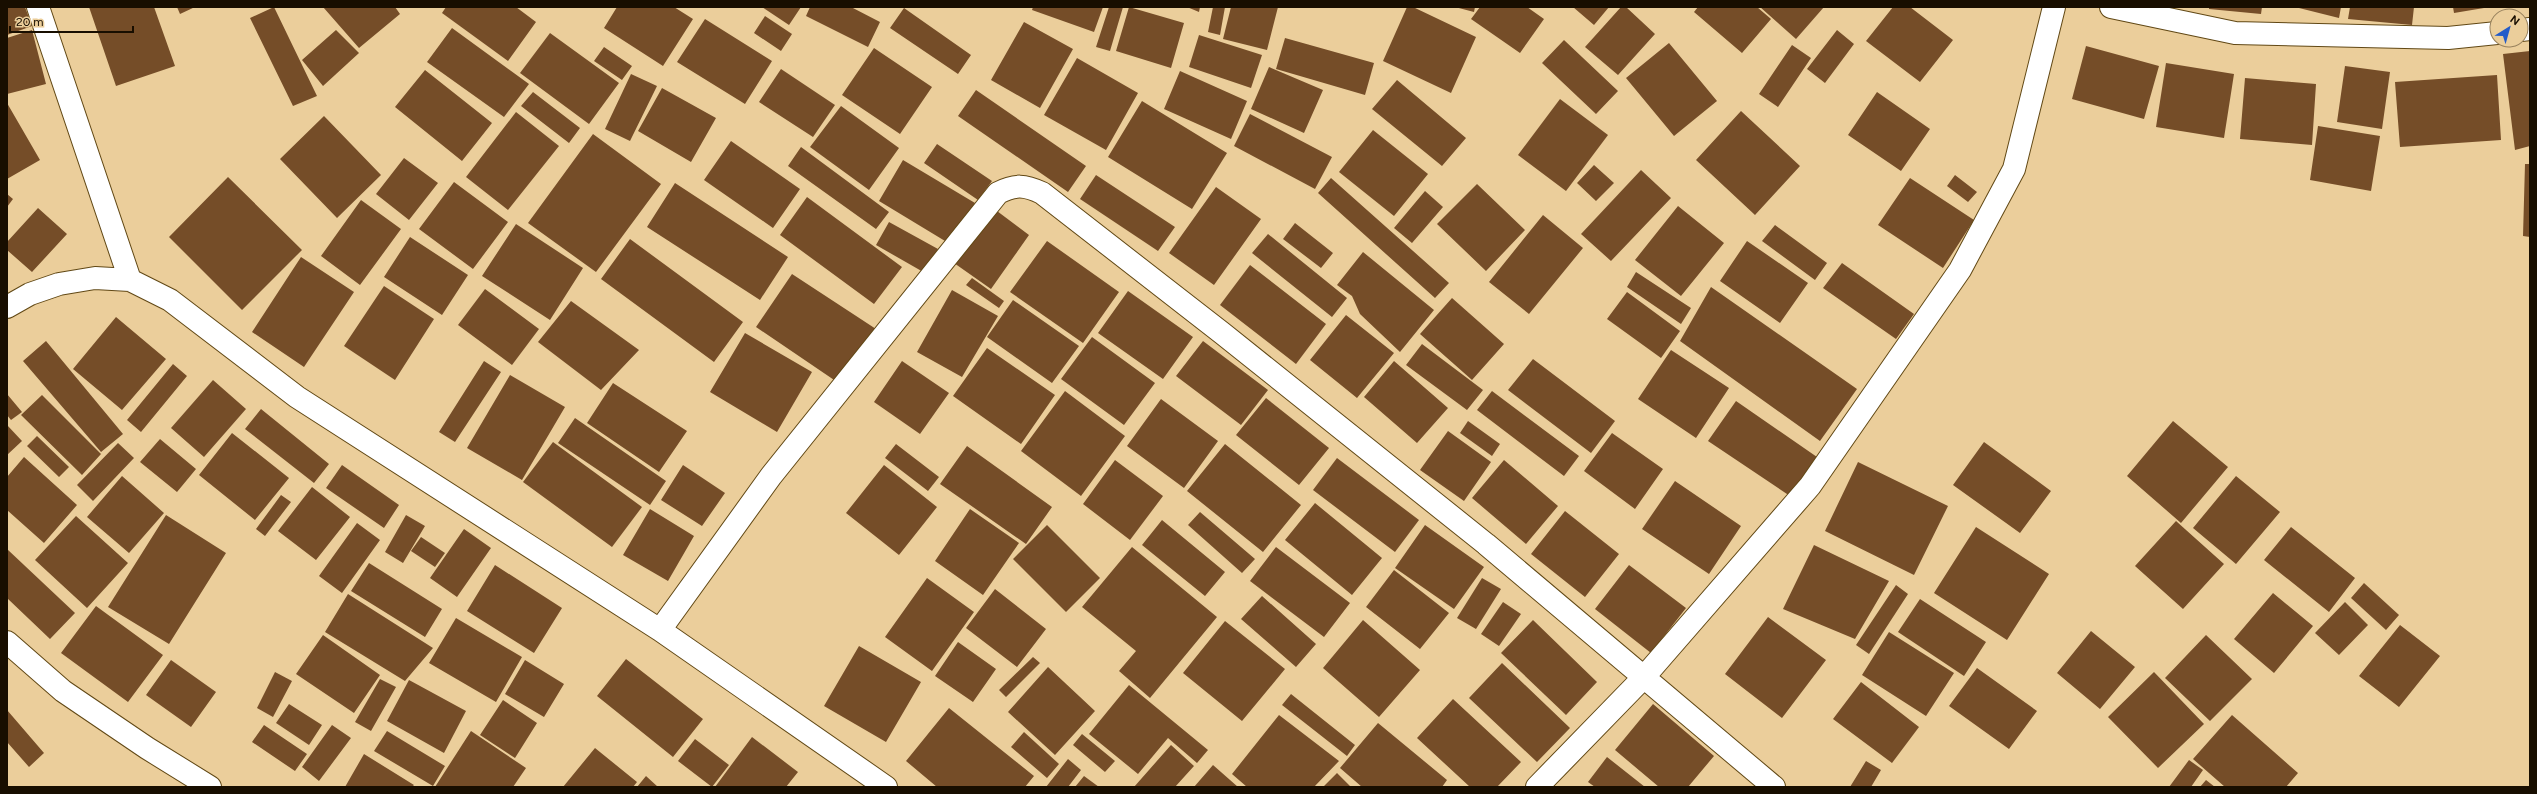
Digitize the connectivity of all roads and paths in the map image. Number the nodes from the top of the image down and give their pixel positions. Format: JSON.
{"nodes":[{"id":1,"x":38,"y":7,"type":"edge"},
{"id":2,"x":2054,"y":7,"type":"edge"},
{"id":3,"x":2111,"y":7,"type":"edge"},
{"id":4,"x":2489,"y":34,"type":"edge"},
{"id":5,"x":130,"y":280,"type":"junction"},
{"id":6,"x":7,"y":307,"type":"edge"},
{"id":7,"x":660,"y":630,"type":"junction"},
{"id":8,"x":7,"y":642,"type":"edge"},
{"id":9,"x":1644,"y":677,"type":"junction"},
{"id":10,"x":210,"y":787,"type":"edge"},
{"id":11,"x":886,"y":787,"type":"edge"},
{"id":12,"x":1537,"y":787,"type":"edge"},
{"id":13,"x":1774,"y":787,"type":"edge"}],
"edges":[{"from":1,"to":5,"type":"street"},
{"from":2,"to":9,"type":"street"},
{"from":3,"to":4,"type":"street"},
{"from":5,"to":6,"type":"street"},
{"from":5,"to":7,"type":"street"},
{"from":7,"to":9,"type":"street"},
{"from":7,"to":11,"type":"street"},
{"from":8,"to":10,"type":"street"},
{"from":9,"to":12,"type":"street"},
{"from":9,"to":13,"type":"street"}]}
